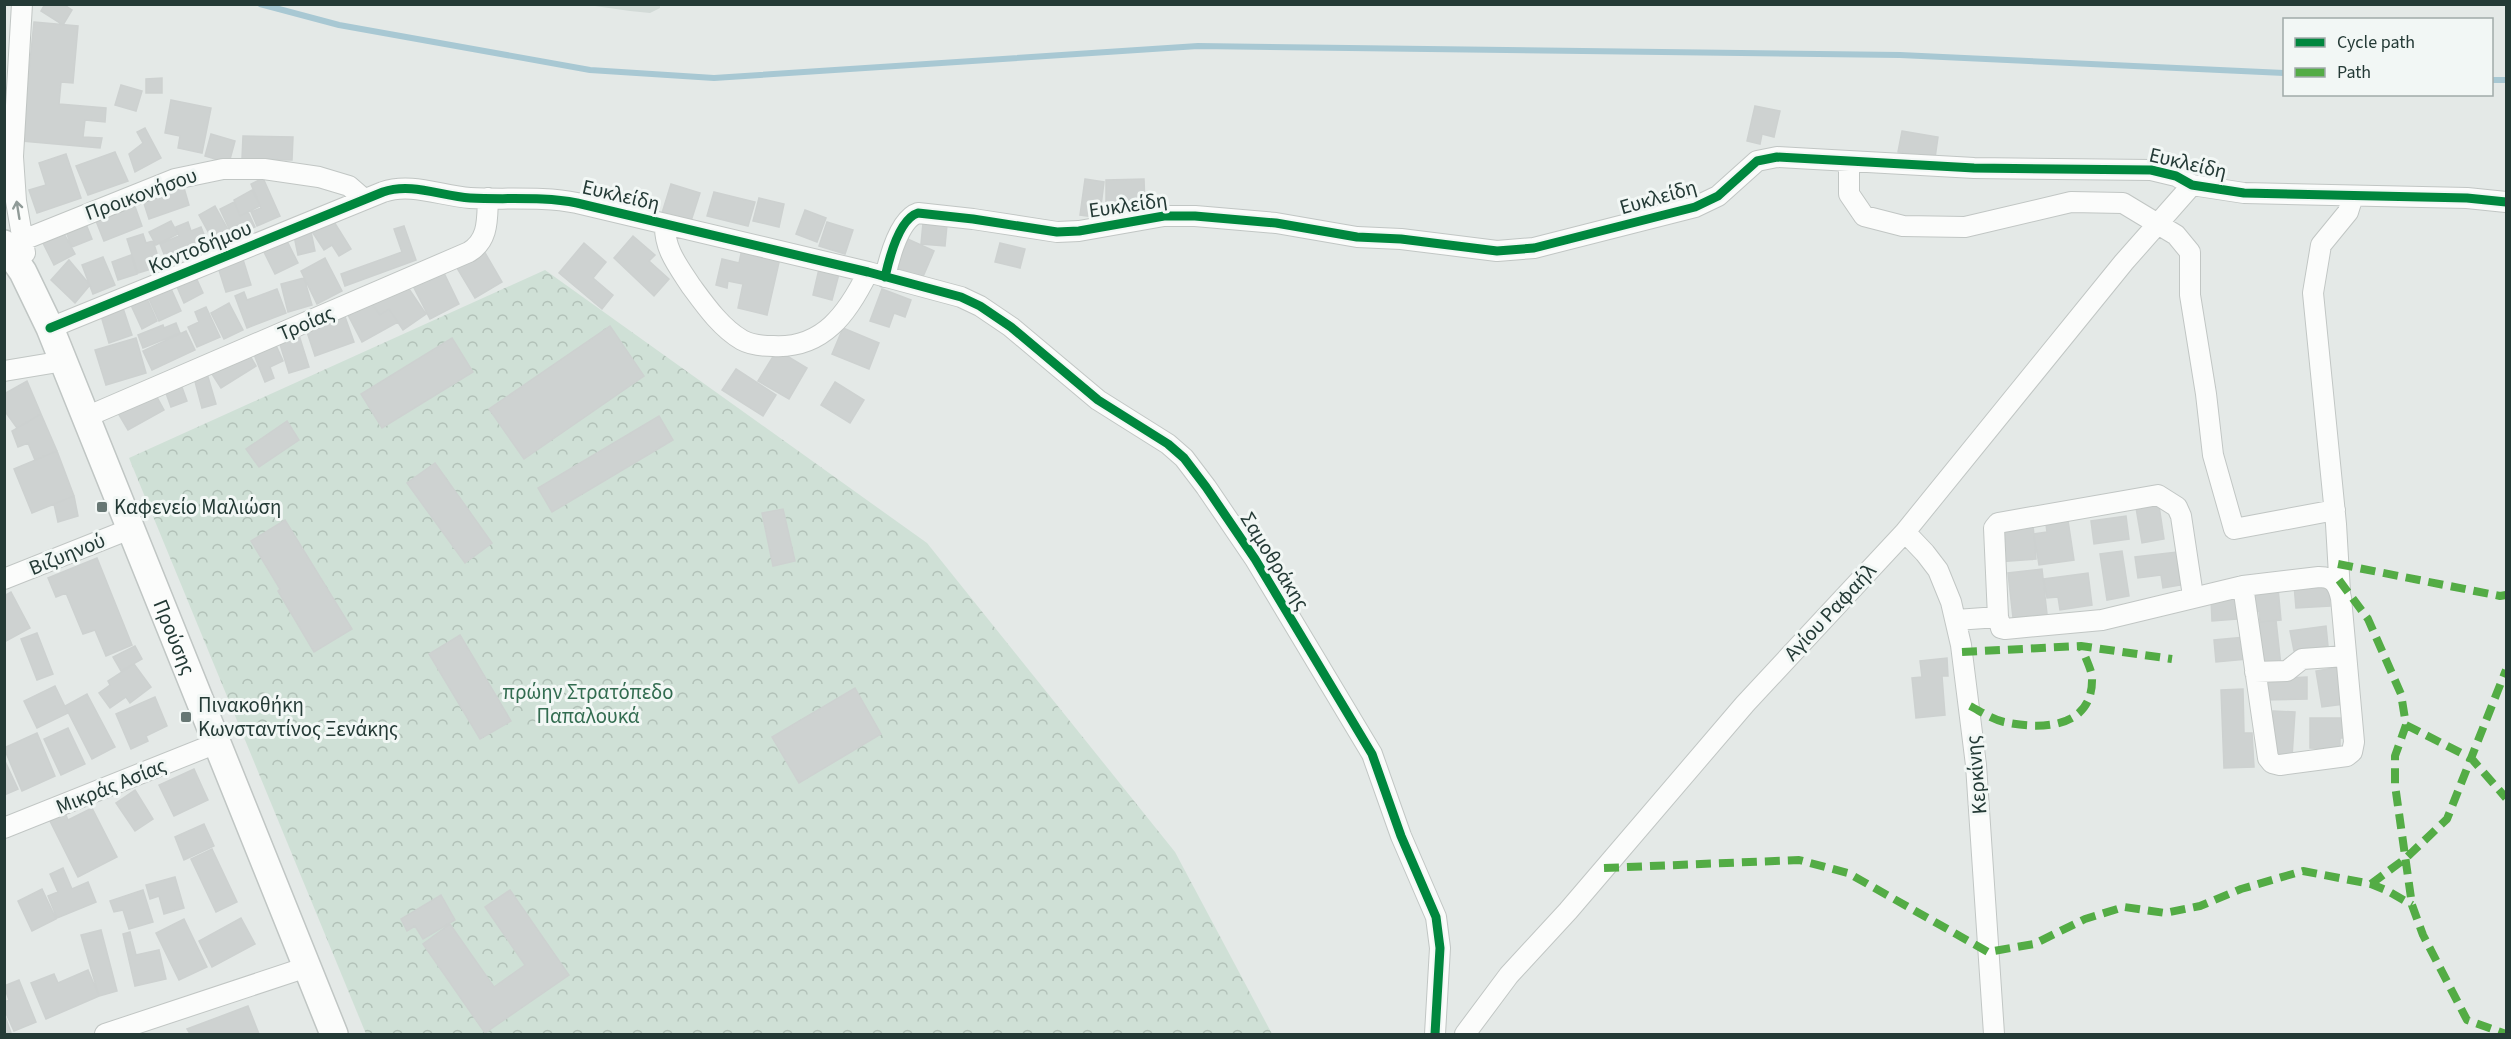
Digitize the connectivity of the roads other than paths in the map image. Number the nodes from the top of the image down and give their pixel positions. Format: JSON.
{"nodes":[{"id":1,"x":22,"y":4,"type":"edge"},
{"id":2,"x":7,"y":161,"type":"edge"},
{"id":3,"x":1849,"y":161,"type":"junction"},
{"id":4,"x":2192,"y":185,"type":"junction"},
{"id":5,"x":2354,"y":196,"type":"junction"},
{"id":6,"x":488,"y":198,"type":"junction"},
{"id":7,"x":364,"y":199,"type":"junction"},
{"id":8,"x":2506,"y":202,"type":"edge"},
{"id":9,"x":665,"y":224,"type":"junction"},
{"id":10,"x":2157,"y":224,"type":"junction"},
{"id":11,"x":14,"y":242,"type":"edge"},
{"id":12,"x":876,"y":275,"type":"junction"},
{"id":13,"x":50,"y":328,"type":"junction"},
{"id":14,"x":64,"y":361,"type":"junction"},
{"id":15,"x":4,"y":371,"type":"edge"},
{"id":16,"x":86,"y":417,"type":"junction"},
{"id":17,"x":2335,"y":510,"type":"junction"},
{"id":18,"x":130,"y":529,"type":"junction"},
{"id":19,"x":1905,"y":532,"type":"junction"},
{"id":20,"x":4,"y":579,"type":"edge"},
{"id":21,"x":2243,"y":586,"type":"junction"},
{"id":22,"x":2340,"y":592,"type":"junction"},
{"id":23,"x":2193,"y":596,"type":"junction"},
{"id":24,"x":1998,"y":617,"type":"junction"},
{"id":25,"x":1956,"y":620,"type":"junction"},
{"id":26,"x":2346,"y":656,"type":"junction"},
{"id":27,"x":2255,"y":672,"type":"junction"},
{"id":28,"x":217,"y":743,"type":"junction"},
{"id":29,"x":4,"y":828,"type":"edge"},
{"id":30,"x":307,"y":967,"type":"junction"},
{"id":31,"x":1436,"y":1025,"type":"edge"},
{"id":32,"x":1467,"y":1031,"type":"edge"},
{"id":33,"x":105,"y":1035,"type":"edge"},
{"id":34,"x":334,"y":1035,"type":"edge"},
{"id":35,"x":1994,"y":1035,"type":"edge"}],
"edges":[{"from":1,"to":2,"type":"street"},
{"from":11,"to":2,"type":"street","one_way":true},
{"from":3,"to":4,"type":"street","name":"Ευκλείδη"},
{"from":3,"to":10,"type":"street"},
{"from":3,"to":12,"type":"street","name":"Ευκλείδη"},
{"from":4,"to":5,"type":"street","name":"Ευκλείδη"},
{"from":4,"to":10,"type":"street","name":"Αγίου Ραφαήλ"},
{"from":5,"to":8,"type":"street","name":"Ευκλείδη"},
{"from":5,"to":17,"type":"street"},
{"from":6,"to":7,"type":"street","name":"Ευκλείδη"},
{"from":6,"to":9,"type":"street","name":"Ευκλείδη"},
{"from":6,"to":16,"type":"street","name":"Τροίας"},
{"from":7,"to":11,"type":"street","name":"Προικονήσου"},
{"from":7,"to":13,"type":"street","name":"Κοντοδήμου"},
{"from":9,"to":12,"type":"street","name":"Ευκλείδη"},
{"from":9,"to":12,"type":"street"},
{"from":10,"to":17,"type":"street"},
{"from":10,"to":19,"type":"street","name":"Αγίου Ραφαήλ"},
{"from":11,"to":13,"type":"main road","name":"Προύσης"},
{"from":12,"to":31,"type":"street","name":"Σαμοθράκης"},
{"from":13,"to":14,"type":"main road","name":"Προύσης"},
{"from":14,"to":15,"type":"street"},
{"from":14,"to":16,"type":"main road","name":"Προύσης"},
{"from":16,"to":18,"type":"main road","name":"Προύσης"},
{"from":17,"to":22,"type":"street"},
{"from":18,"to":20,"type":"street","name":"Βιζυηνού"},
{"from":18,"to":28,"type":"main road","name":"Προύσης"},
{"from":19,"to":25,"type":"street","name":"Κερκίνης"},
{"from":19,"to":32,"type":"street","name":"Αγίου Ραφαήλ"},
{"from":21,"to":22,"type":"street"},
{"from":21,"to":23,"type":"street"},
{"from":21,"to":27,"type":"street"},
{"from":22,"to":26,"type":"street"},
{"from":23,"to":24,"type":"street"},
{"from":23,"to":24,"type":"street"},
{"from":24,"to":25,"type":"street"},
{"from":25,"to":35,"type":"street","name":"Κερκίνης"},
{"from":26,"to":27,"type":"street"},
{"from":26,"to":27,"type":"street"},
{"from":28,"to":29,"type":"street","name":"Μικράς Ασίας"},
{"from":28,"to":30,"type":"main road","name":"Προύσης"},
{"from":30,"to":33,"type":"street"},
{"from":30,"to":34,"type":"main road","name":"Προύσης"},
{"from":31,"to":32,"type":"street"}]}
